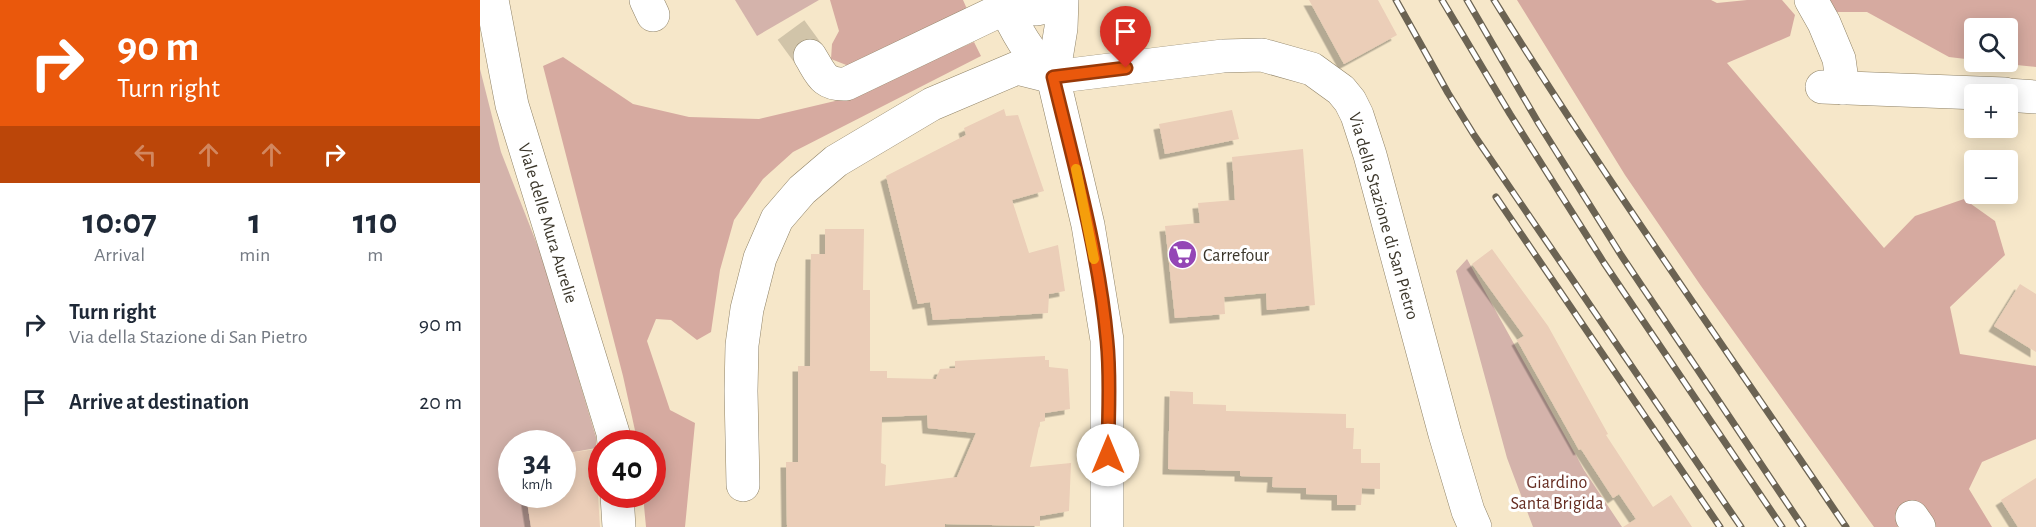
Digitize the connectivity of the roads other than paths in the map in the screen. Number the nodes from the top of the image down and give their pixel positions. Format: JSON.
{"nodes":[{"id":1,"x":492,"y":0,"type":"edge"},
{"id":2,"x":1057,"y":0,"type":"edge"},
{"id":3,"x":1062,"y":0,"type":"edge"},
{"id":4,"x":1811,"y":0,"type":"edge"},
{"id":5,"x":1003,"y":4,"type":"edge"},
{"id":6,"x":810,"y":56,"type":"tunnel mouth"},
{"id":7,"x":1053,"y":77,"type":"junction"},
{"id":8,"x":1964,"y":93,"type":"edge"},
{"id":9,"x":2018,"y":96,"type":"edge"},
{"id":10,"x":2036,"y":97,"type":"edge"},
{"id":11,"x":612,"y":430,"type":"edge"},
{"id":12,"x":743,"y":485,"type":"dead end"},
{"id":13,"x":618,"y":508,"type":"edge"},
{"id":14,"x":619,"y":527,"type":"edge"},
{"id":15,"x":1107,"y":527,"type":"edge"},
{"id":16,"x":1475,"y":527,"type":"edge"}],
"edges":[{"from":1,"to":11,"type":"street","name":"Viale delle Mura Aurelie"},
{"from":2,"to":5,"type":"street"},
{"from":3,"to":7,"type":"street"},
{"from":4,"to":8,"type":"street"},
{"from":5,"to":6,"type":"street"},
{"from":5,"to":7,"type":"street"},
{"from":7,"to":12,"type":"street"},
{"from":7,"to":15,"type":"street"},
{"from":7,"to":16,"type":"street","name":"Via della Stazione di San Pietro"},
{"from":9,"to":10,"type":"street"},
{"from":13,"to":14,"type":"street"}]}
